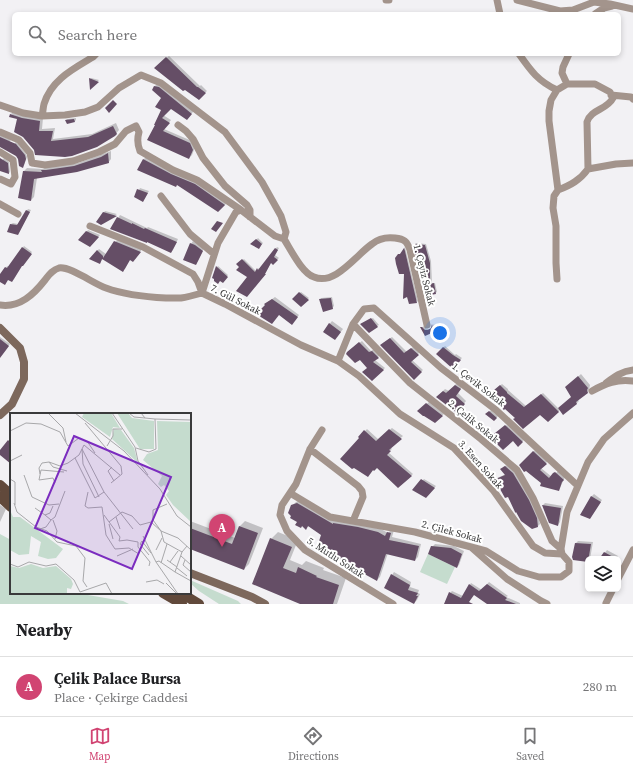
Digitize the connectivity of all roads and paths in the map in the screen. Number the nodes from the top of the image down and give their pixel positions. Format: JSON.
{"nodes":[{"id":1,"x":497,"y":0,"type":"edge"},
{"id":2,"x":517,"y":0,"type":"edge"},
{"id":3,"x":616,"y":5,"type":"junction"},
{"id":4,"x":633,"y":9,"type":"edge"},
{"id":5,"x":500,"y":12,"type":"edge"},
{"id":6,"x":598,"y":12,"type":"edge"},
{"id":7,"x":94,"y":56,"type":"edge"},
{"id":8,"x":520,"y":56,"type":"edge"},
{"id":9,"x":568,"y":56,"type":"edge"},
{"id":10,"x":567,"y":84,"type":"junction"},
{"id":11,"x":557,"y":90,"type":"junction"},
{"id":12,"x":611,"y":95,"type":"junction"},
{"id":13,"x":633,"y":99,"type":"edge"},
{"id":14,"x":0,"y":105,"type":"edge"},
{"id":15,"x":42,"y":116,"type":"junction"},
{"id":16,"x":178,"y":125,"type":"dead end"},
{"id":17,"x":0,"y":132,"type":"edge"},
{"id":18,"x":0,"y":152,"type":"edge"},
{"id":19,"x":633,"y":163,"type":"edge"},
{"id":20,"x":588,"y":169,"type":"junction"},
{"id":21,"x":0,"y":179,"type":"edge"},
{"id":22,"x":558,"y":190,"type":"junction"},
{"id":23,"x":161,"y":196,"type":"dead end"},
{"id":24,"x":0,"y":204,"type":"edge"},
{"id":25,"x":241,"y":210,"type":"junction"},
{"id":26,"x":18,"y":214,"type":"dead end"},
{"id":27,"x":250,"y":217,"type":"junction"},
{"id":28,"x":90,"y":226,"type":"dead end"},
{"id":29,"x":284,"y":239,"type":"junction"},
{"id":30,"x":214,"y":254,"type":"junction"},
{"id":31,"x":557,"y":279,"type":"dead end"},
{"id":32,"x":202,"y":293,"type":"junction"},
{"id":33,"x":0,"y":305,"type":"edge"},
{"id":34,"x":354,"y":324,"type":"junction"},
{"id":35,"x":427,"y":325,"type":"dead end"},
{"id":36,"x":0,"y":328,"type":"edge"},
{"id":37,"x":338,"y":361,"type":"junction"},
{"id":38,"x":633,"y":370,"type":"edge"},
{"id":39,"x":633,"y":381,"type":"edge"},
{"id":40,"x":606,"y":383,"type":"junction"},
{"id":41,"x":592,"y":390,"type":"dead end"},
{"id":42,"x":633,"y":414,"type":"edge"},
{"id":43,"x":0,"y":415,"type":"edge"},
{"id":44,"x":322,"y":430,"type":"dead end"},
{"id":45,"x":310,"y":449,"type":"junction"},
{"id":46,"x":0,"y":485,"type":"edge"},
{"id":47,"x":577,"y":485,"type":"junction"},
{"id":48,"x":290,"y":493,"type":"junction"},
{"id":49,"x":10,"y":494,"type":"edge"},
{"id":50,"x":0,"y":497,"type":"edge"},
{"id":51,"x":10,"y":506,"type":"edge"},
{"id":52,"x":353,"y":521,"type":"junction"},
{"id":53,"x":470,"y":546,"type":"junction"},
{"id":54,"x":633,"y":550,"type":"edge"},
{"id":55,"x":562,"y":552,"type":"junction"},
{"id":56,"x":191,"y":573,"type":"edge"},
{"id":57,"x":621,"y":574,"type":"edge"},
{"id":58,"x":612,"y":592,"type":"edge"},
{"id":59,"x":165,"y":594,"type":"edge"},
{"id":60,"x":183,"y":594,"type":"edge"},
{"id":61,"x":606,"y":603,"type":"dead end"},
{"id":62,"x":182,"y":604,"type":"edge"},
{"id":63,"x":199,"y":604,"type":"edge"},
{"id":64,"x":265,"y":604,"type":"edge"},
{"id":65,"x":393,"y":604,"type":"edge"},
{"id":66,"x":547,"y":604,"type":"edge"}],
"edges":[{"from":1,"to":5,"type":"street"},
{"from":2,"to":3,"type":"street"},
{"from":3,"to":4,"type":"street"},
{"from":3,"to":6,"type":"street"},
{"from":7,"to":15,"type":"street"},
{"from":8,"to":11,"type":"street"},
{"from":9,"to":10,"type":"street"},
{"from":10,"to":11,"type":"street"},
{"from":10,"to":12,"type":"street"},
{"from":11,"to":22,"type":"street"},
{"from":12,"to":13,"type":"street"},
{"from":12,"to":20,"type":"street"},
{"from":14,"to":15,"type":"street"},
{"from":15,"to":29,"type":"street"},
{"from":16,"to":27,"type":"street"},
{"from":17,"to":25,"type":"street"},
{"from":18,"to":21,"type":"street"},
{"from":19,"to":20,"type":"street"},
{"from":20,"to":22,"type":"street"},
{"from":22,"to":31,"type":"street"},
{"from":23,"to":30,"type":"street"},
{"from":24,"to":26,"type":"street"},
{"from":25,"to":27,"type":"street"},
{"from":25,"to":30,"type":"street"},
{"from":27,"to":29,"type":"street"},
{"from":28,"to":32,"type":"street","name":"7. Gül Sokak"},
{"from":29,"to":35,"type":"street","name":"1. Çeyiz Sokak"},
{"from":30,"to":32,"type":"street"},
{"from":32,"to":33,"type":"street"},
{"from":32,"to":37,"type":"street","name":"7. Gül Sokak"},
{"from":34,"to":37,"type":"street"},
{"from":34,"to":47,"type":"street","name":"1. Çevik Sokak"},
{"from":34,"to":55,"type":"street","name":"2. Çelik Sokak"},
{"from":36,"to":43,"type":"main road"},
{"from":37,"to":55,"type":"street","name":"3. Esen Sokak"},
{"from":38,"to":40,"type":"street"},
{"from":39,"to":40,"type":"street"},
{"from":40,"to":41,"type":"street"},
{"from":42,"to":47,"type":"street"},
{"from":44,"to":45,"type":"street","name":"5. Mutlu Sokak"},
{"from":45,"to":48,"type":"street","name":"5. Mutlu Sokak"},
{"from":45,"to":52,"type":"street"},
{"from":46,"to":49,"type":"main road"},
{"from":47,"to":55,"type":"street"},
{"from":48,"to":52,"type":"street","name":"2. Çilek Sokak"},
{"from":48,"to":65,"type":"street","name":"5. Mutlu Sokak"},
{"from":50,"to":51,"type":"main road"},
{"from":52,"to":53,"type":"street","name":"2. Çilek Sokak"},
{"from":53,"to":55,"type":"street","name":"2. Çilek Sokak"},
{"from":53,"to":66,"type":"street"},
{"from":54,"to":57,"type":"street"},
{"from":56,"to":64,"type":"main road"},
{"from":58,"to":61,"type":"street"},
{"from":59,"to":62,"type":"main road"},
{"from":60,"to":63,"type":"main road"}]}
